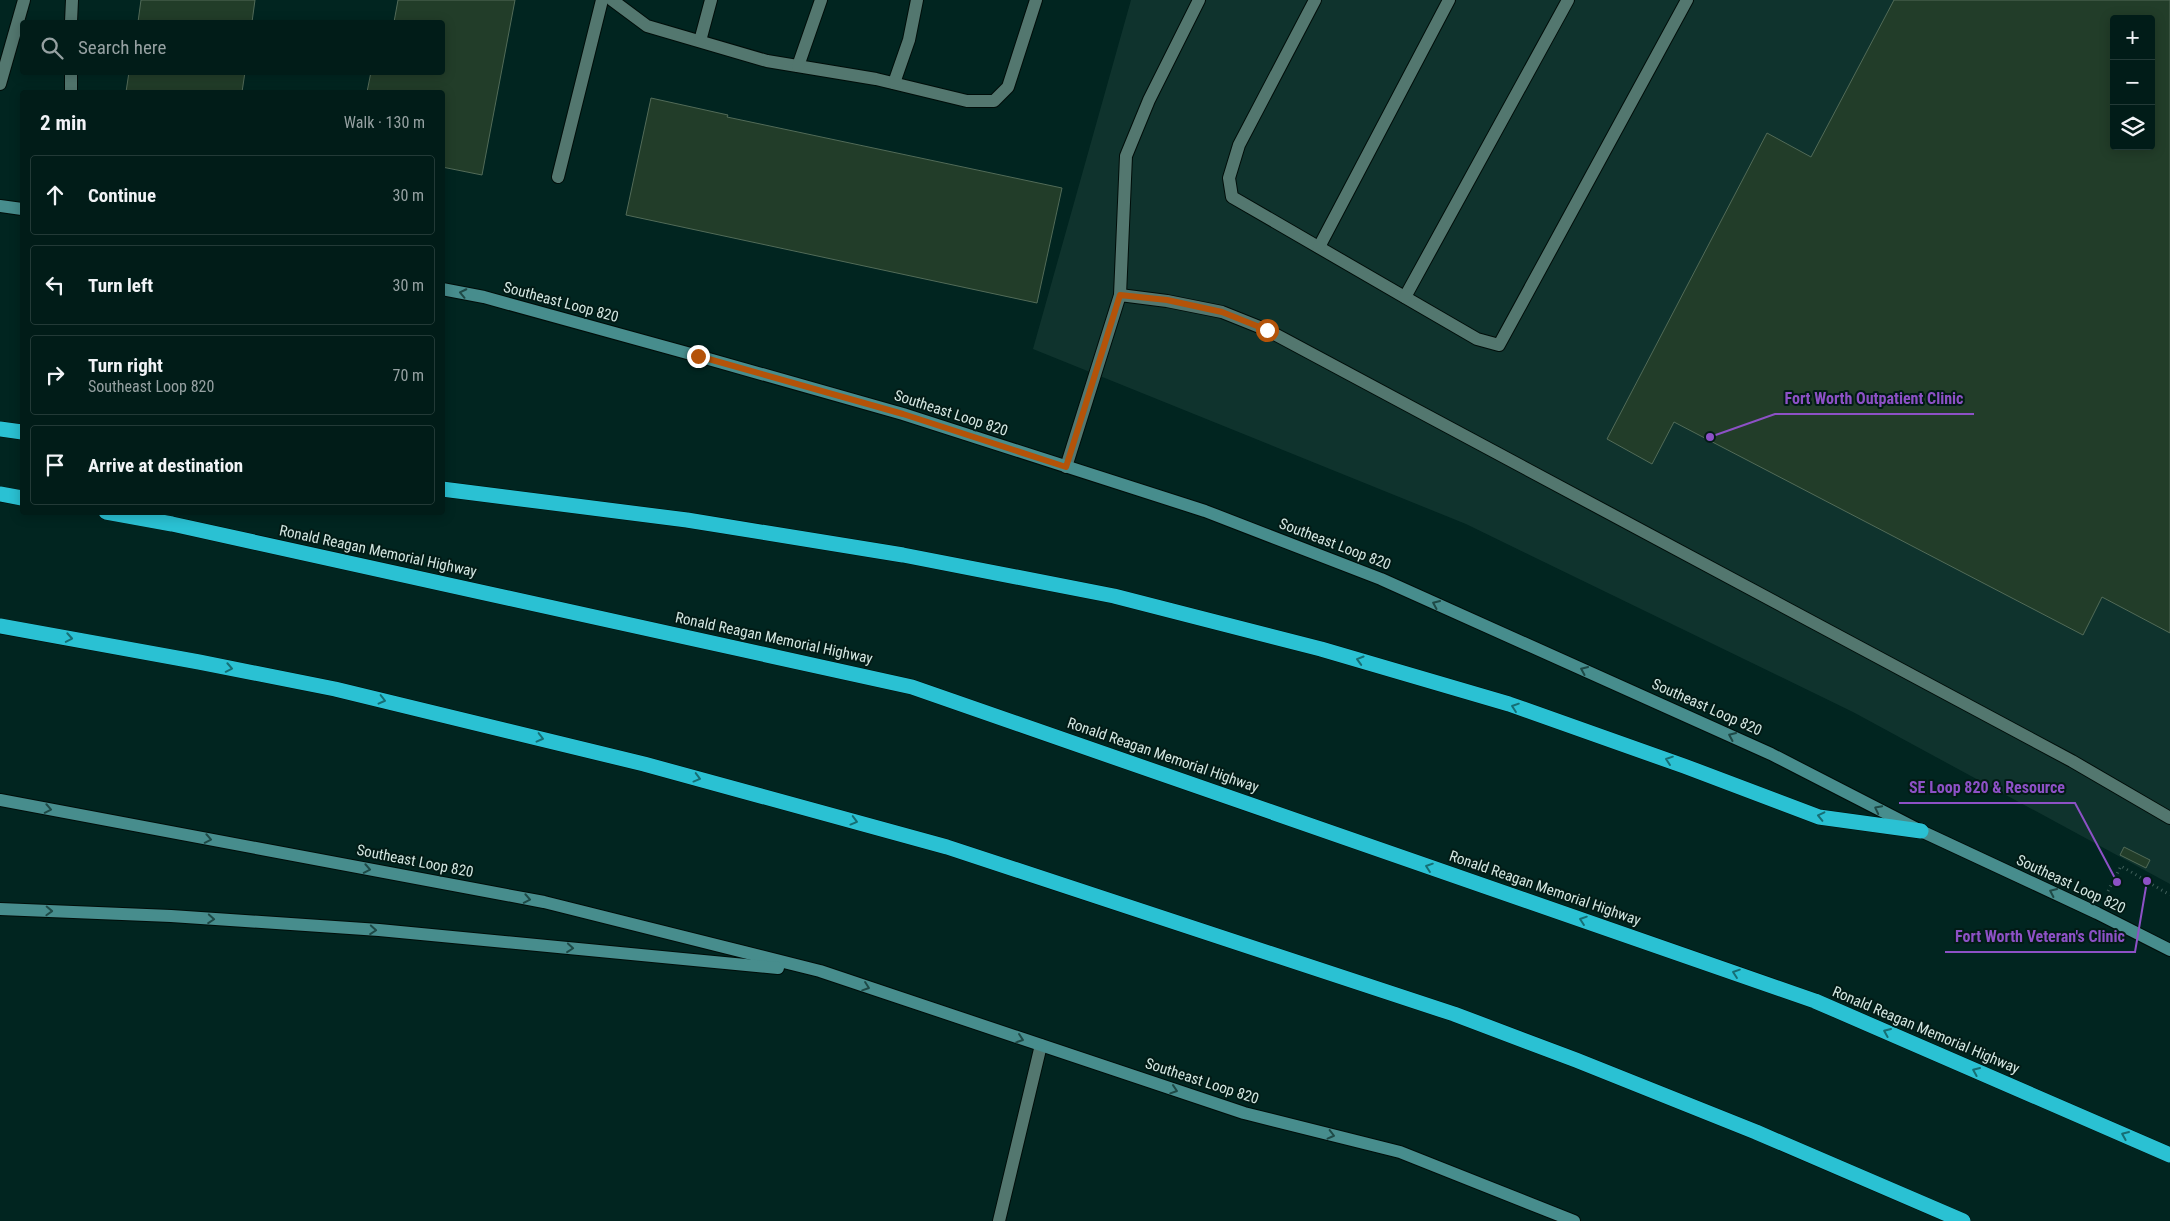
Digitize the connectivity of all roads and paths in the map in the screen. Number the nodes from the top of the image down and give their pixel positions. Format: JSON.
{"nodes":[{"id":1,"x":24,"y":0,"type":"edge"},
{"id":2,"x":72,"y":0,"type":"edge"},
{"id":3,"x":602,"y":0,"type":"edge"},
{"id":4,"x":612,"y":0,"type":"edge"},
{"id":5,"x":710,"y":0,"type":"edge"},
{"id":6,"x":821,"y":0,"type":"edge"},
{"id":7,"x":917,"y":0,"type":"edge"},
{"id":8,"x":1036,"y":0,"type":"edge"},
{"id":9,"x":1199,"y":0,"type":"edge"},
{"id":10,"x":1315,"y":0,"type":"edge"},
{"id":11,"x":1449,"y":0,"type":"edge"},
{"id":12,"x":1568,"y":0,"type":"edge"},
{"id":13,"x":1687,"y":0,"type":"edge"},
{"id":14,"x":71,"y":20,"type":"edge"},
{"id":15,"x":700,"y":42,"type":"junction"},
{"id":16,"x":798,"y":66,"type":"junction"},
{"id":17,"x":71,"y":75,"type":"edge"},
{"id":18,"x":894,"y":83,"type":"junction"},
{"id":19,"x":0,"y":84,"type":"edge"},
{"id":20,"x":71,"y":90,"type":"edge"},
{"id":21,"x":558,"y":177,"type":"dead end"},
{"id":22,"x":0,"y":206,"type":"edge"},
{"id":23,"x":20,"y":209,"type":"edge"},
{"id":24,"x":1319,"y":247,"type":"junction"},
{"id":25,"x":445,"y":290,"type":"edge"},
{"id":26,"x":1120,"y":295,"type":"junction"},
{"id":27,"x":1406,"y":298,"type":"junction"},
{"id":28,"x":0,"y":429,"type":"edge"},
{"id":29,"x":20,"y":432,"type":"edge"},
{"id":30,"x":1066,"y":467,"type":"junction"},
{"id":31,"x":445,"y":489,"type":"edge"},
{"id":32,"x":0,"y":494,"type":"edge"},
{"id":33,"x":20,"y":498,"type":"edge"},
{"id":34,"x":122,"y":515,"type":"edge"},
{"id":35,"x":0,"y":626,"type":"edge"},
{"id":36,"x":0,"y":800,"type":"edge"},
{"id":37,"x":2170,"y":818,"type":"edge"},
{"id":38,"x":1921,"y":831,"type":"junction"},
{"id":39,"x":2170,"y":895,"type":"edge"},
{"id":40,"x":0,"y":910,"type":"edge"},
{"id":41,"x":2097,"y":913,"type":"junction"},
{"id":42,"x":2170,"y":950,"type":"edge"},
{"id":43,"x":820,"y":972,"type":"junction"},
{"id":44,"x":1041,"y":1045,"type":"junction"},
{"id":45,"x":2170,"y":1155,"type":"edge"},
{"id":46,"x":999,"y":1221,"type":"edge"},
{"id":47,"x":1574,"y":1221,"type":"edge"},
{"id":48,"x":1963,"y":1221,"type":"edge"}],
"edges":[{"from":1,"to":19,"type":"street"},
{"from":2,"to":14,"type":"street"},
{"from":3,"to":21,"type":"street"},
{"from":4,"to":15,"type":"street"},
{"from":5,"to":15,"type":"street"},
{"from":6,"to":16,"type":"street"},
{"from":7,"to":18,"type":"street"},
{"from":8,"to":18,"type":"street"},
{"from":9,"to":26,"type":"street"},
{"from":10,"to":24,"type":"street"},
{"from":11,"to":24,"type":"street"},
{"from":12,"to":27,"type":"street"},
{"from":13,"to":27,"type":"street"},
{"from":15,"to":16,"type":"street"},
{"from":16,"to":18,"type":"street"},
{"from":17,"to":20,"type":"street"},
{"from":22,"to":23,"type":"main road"},
{"from":24,"to":27,"type":"street"},
{"from":30,"to":25,"type":"main road","name":"Southeast Loop 820","one_way":true},
{"from":26,"to":30,"type":"street"},
{"from":26,"to":37,"type":"street"},
{"from":28,"to":29,"type":"highway"},
{"from":38,"to":30,"type":"main road","name":"Southeast Loop 820","one_way":true},
{"from":38,"to":31,"type":"highway","one_way":true},
{"from":32,"to":33,"type":"highway"},
{"from":45,"to":34,"type":"highway","name":"Ronald Reagan Memorial Highway","one_way":true},
{"from":35,"to":48,"type":"highway","one_way":true},
{"from":36,"to":43,"type":"main road","name":"Southeast Loop 820","one_way":true},
{"from":41,"to":38,"type":"main road","name":"Southeast Loop 820","one_way":true},
{"from":39,"to":41,"type":"path"},
{"from":40,"to":43,"type":"main road","name":"Southeast Loop 820","one_way":true},
{"from":41,"to":42,"type":"main road","name":"Southeast Loop 820"},
{"from":43,"to":44,"type":"main road","name":"Southeast Loop 820","one_way":true},
{"from":44,"to":46,"type":"street"},
{"from":44,"to":47,"type":"main road","name":"Southeast Loop 820","one_way":true}]}
